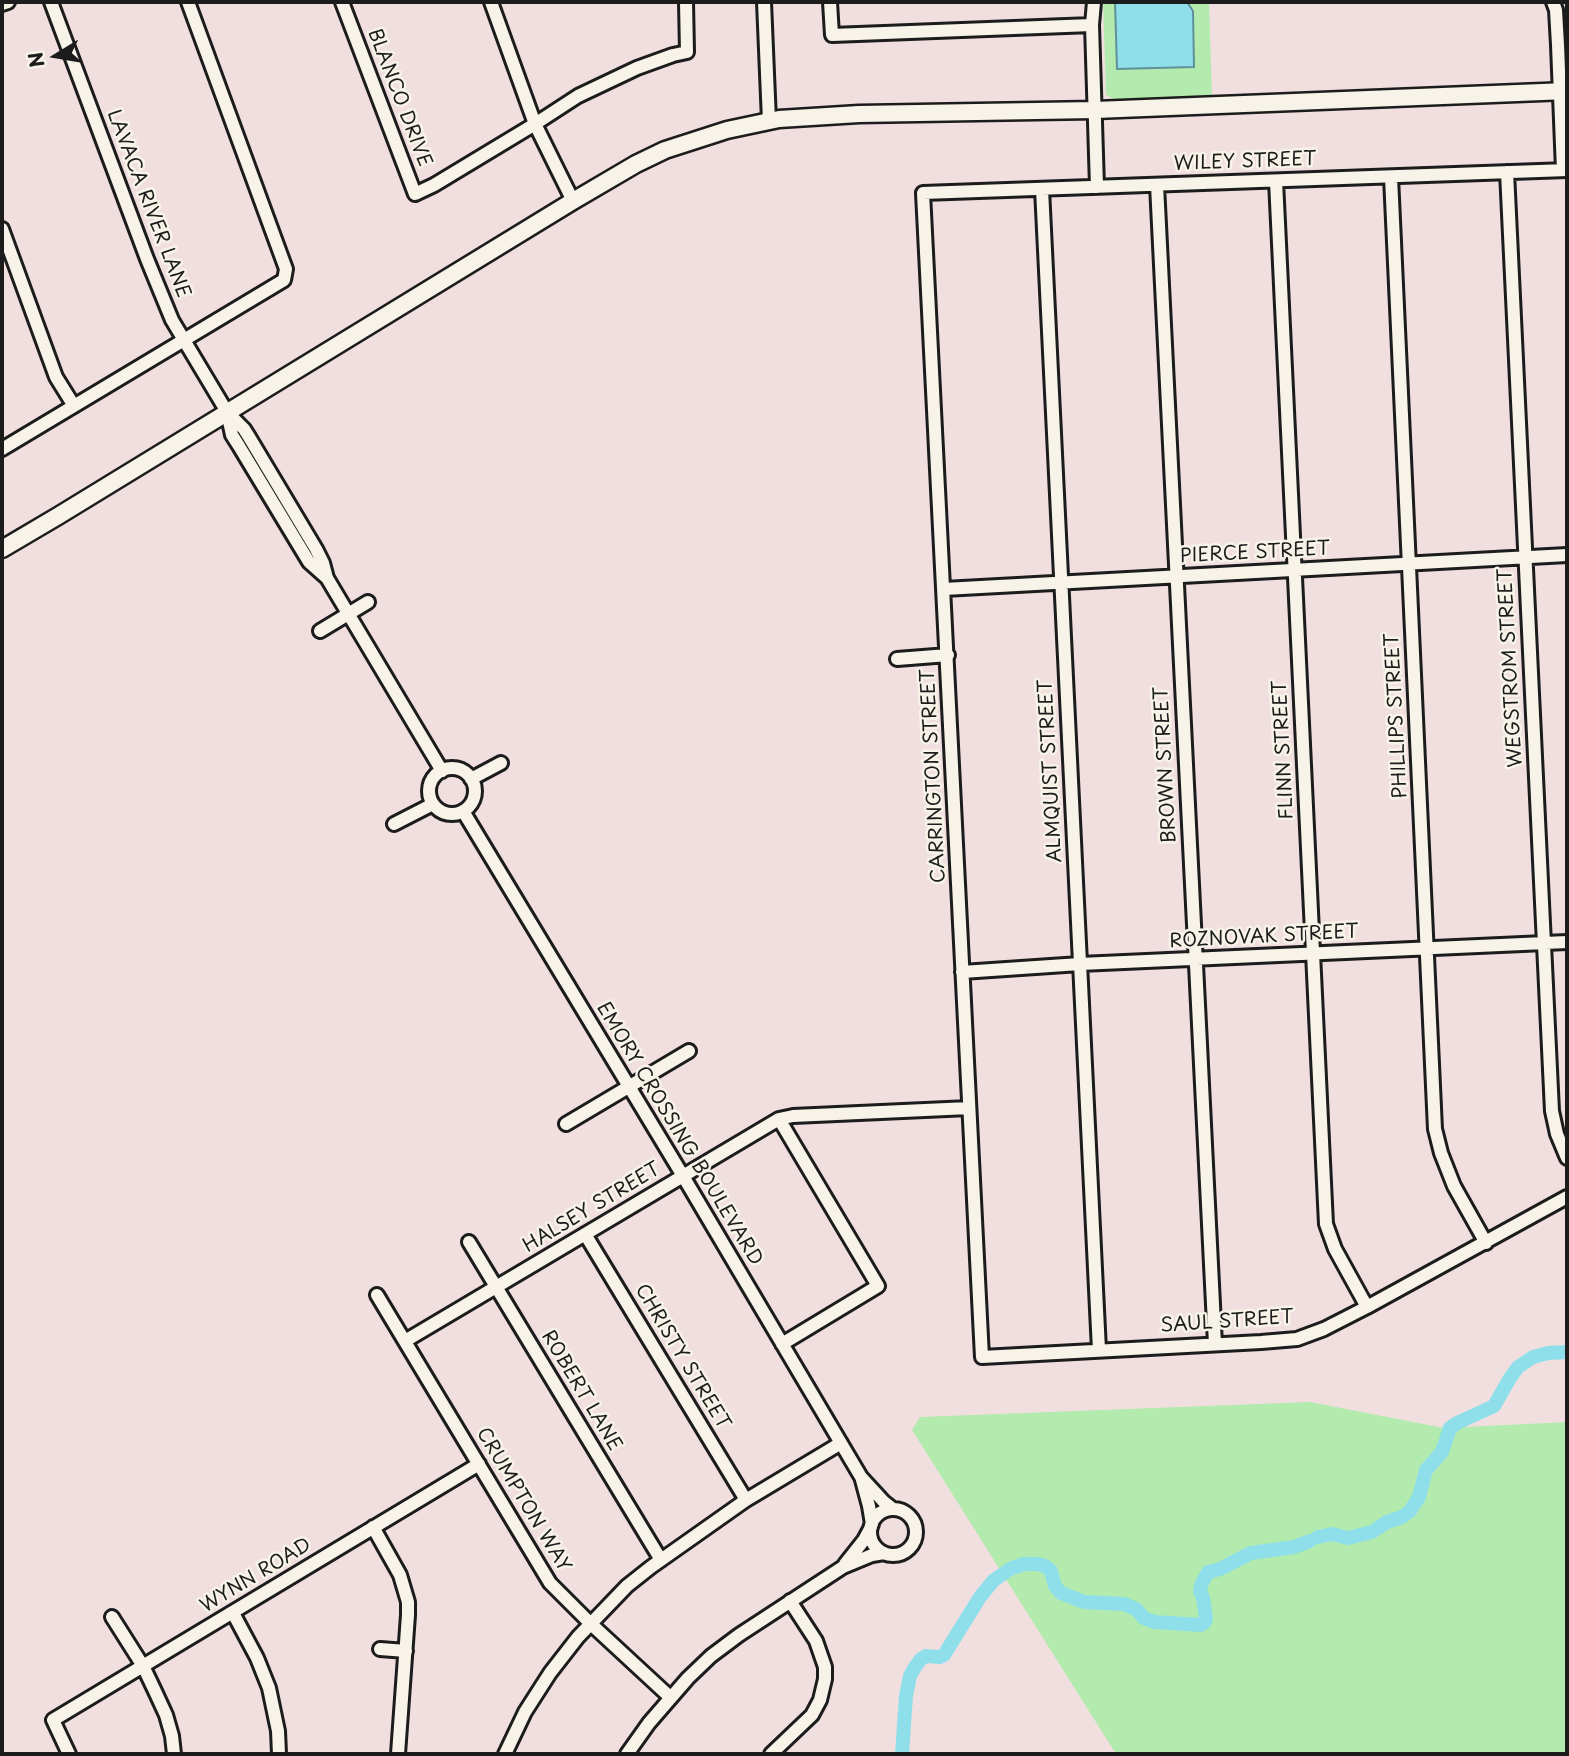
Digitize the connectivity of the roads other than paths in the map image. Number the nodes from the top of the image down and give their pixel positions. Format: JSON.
{"nodes":[{"id":1,"x":8,"y":2,"type":"edge"},
{"id":2,"x":51,"y":2,"type":"edge"},
{"id":3,"x":188,"y":2,"type":"edge"},
{"id":4,"x":342,"y":2,"type":"edge"},
{"id":5,"x":491,"y":2,"type":"edge"},
{"id":6,"x":686,"y":2,"type":"edge"},
{"id":7,"x":764,"y":2,"type":"edge"},
{"id":8,"x":830,"y":2,"type":"edge"},
{"id":9,"x":1094,"y":2,"type":"edge"},
{"id":10,"x":1553,"y":2,"type":"edge"},
{"id":11,"x":2,"y":4,"type":"edge"},
{"id":12,"x":1092,"y":25,"type":"junction"},
{"id":13,"x":1563,"y":91,"type":"edge"},
{"id":14,"x":1095,"y":110,"type":"junction"},
{"id":15,"x":769,"y":121,"type":"junction"},
{"id":16,"x":535,"y":124,"type":"junction"},
{"id":17,"x":1565,"y":170,"type":"edge"},
{"id":18,"x":1507,"y":173,"type":"junction"},
{"id":19,"x":1391,"y":177,"type":"junction"},
{"id":20,"x":1276,"y":181,"type":"junction"},
{"id":21,"x":1157,"y":185,"type":"junction"},
{"id":22,"x":1097,"y":187,"type":"junction"},
{"id":23,"x":1042,"y":189,"type":"junction"},
{"id":24,"x":923,"y":193,"type":"joint"},
{"id":25,"x":573,"y":201,"type":"junction"},
{"id":26,"x":2,"y":229,"type":"edge"},
{"id":27,"x":184,"y":340,"type":"junction"},
{"id":28,"x":74,"y":405,"type":"junction"},
{"id":29,"x":227,"y":412,"type":"junction"},
{"id":30,"x":2,"y":449,"type":"edge"},
{"id":31,"x":2,"y":549,"type":"edge"},
{"id":32,"x":1567,"y":555,"type":"edge"},
{"id":33,"x":1524,"y":557,"type":"junction"},
{"id":34,"x":1409,"y":563,"type":"junction"},
{"id":35,"x":1294,"y":570,"type":"junction"},
{"id":36,"x":1175,"y":576,"type":"junction"},
{"id":37,"x":1061,"y":583,"type":"junction"},
{"id":38,"x":944,"y":589,"type":"junction"},
{"id":39,"x":368,"y":602,"type":"dead end"},
{"id":40,"x":348,"y":614,"type":"junction"},
{"id":41,"x":320,"y":631,"type":"dead end"},
{"id":42,"x":948,"y":655,"type":"junction"},
{"id":43,"x":897,"y":659,"type":"dead end"},
{"id":44,"x":501,"y":763,"type":"dead end"},
{"id":45,"x":442,"y":771,"type":"junction"},
{"id":46,"x":471,"y":779,"type":"junction"},
{"id":47,"x":433,"y":804,"type":"junction"},
{"id":48,"x":463,"y":811,"type":"junction"},
{"id":49,"x":394,"y":824,"type":"dead end"},
{"id":50,"x":1567,"y":942,"type":"edge"},
{"id":51,"x":1544,"y":943,"type":"junction"},
{"id":52,"x":1428,"y":948,"type":"junction"},
{"id":53,"x":1312,"y":954,"type":"junction"},
{"id":54,"x":1196,"y":959,"type":"junction"},
{"id":55,"x":1080,"y":964,"type":"junction"},
{"id":56,"x":962,"y":972,"type":"junction"},
{"id":57,"x":689,"y":1051,"type":"dead end"},
{"id":58,"x":629,"y":1086,"type":"junction"},
{"id":59,"x":969,"y":1108,"type":"junction"},
{"id":60,"x":779,"y":1119,"type":"junction"},
{"id":61,"x":566,"y":1124,"type":"dead end"},
{"id":62,"x":1567,"y":1158,"type":"edge"},
{"id":63,"x":683,"y":1176,"type":"junction"},
{"id":64,"x":1567,"y":1197,"type":"edge"},
{"id":65,"x":585,"y":1234,"type":"junction"},
{"id":66,"x":469,"y":1242,"type":"dead end"},
{"id":67,"x":1486,"y":1242,"type":"junction"},
{"id":68,"x":496,"y":1287,"type":"junction"},
{"id":69,"x":377,"y":1295,"type":"dead end"},
{"id":70,"x":1367,"y":1307,"type":"junction"},
{"id":71,"x":405,"y":1340,"type":"junction"},
{"id":72,"x":782,"y":1343,"type":"junction"},
{"id":73,"x":1215,"y":1344,"type":"junction"},
{"id":74,"x":1099,"y":1350,"type":"junction"},
{"id":75,"x":982,"y":1357,"type":"joint"},
{"id":76,"x":841,"y":1443,"type":"junction"},
{"id":77,"x":479,"y":1464,"type":"junction"},
{"id":78,"x":861,"y":1476,"type":"junction"},
{"id":79,"x":746,"y":1500,"type":"junction"},
{"id":80,"x":893,"y":1509,"type":"junction"},
{"id":81,"x":871,"y":1526,"type":"junction"},
{"id":82,"x":373,"y":1527,"type":"junction"},
{"id":83,"x":884,"y":1553,"type":"junction"},
{"id":84,"x":661,"y":1560,"type":"junction"},
{"id":85,"x":843,"y":1567,"type":"junction"},
{"id":86,"x":790,"y":1601,"type":"junction"},
{"id":87,"x":233,"y":1613,"type":"junction"},
{"id":88,"x":112,"y":1617,"type":"dead end"},
{"id":89,"x":591,"y":1624,"type":"junction"},
{"id":90,"x":380,"y":1650,"type":"dead end"},
{"id":91,"x":406,"y":1651,"type":"junction"},
{"id":92,"x":143,"y":1666,"type":"junction"},
{"id":93,"x":671,"y":1698,"type":"junction"},
{"id":94,"x":69,"y":1754,"type":"edge"},
{"id":95,"x":174,"y":1754,"type":"edge"},
{"id":96,"x":279,"y":1754,"type":"edge"},
{"id":97,"x":398,"y":1754,"type":"edge"},
{"id":98,"x":505,"y":1754,"type":"edge"},
{"id":99,"x":627,"y":1754,"type":"edge"},
{"id":100,"x":771,"y":1754,"type":"edge"}],
"edges":[{"from":1,"to":11,"type":"street"},
{"from":2,"to":27,"type":"street","name":"LAVACA RIVER LANE"},
{"from":3,"to":27,"type":"street"},
{"from":4,"to":16,"type":"street","name":"BLANCO DRIVE"},
{"from":5,"to":16,"type":"street"},
{"from":6,"to":16,"type":"street"},
{"from":7,"to":15,"type":"street"},
{"from":8,"to":12,"type":"street"},
{"from":9,"to":12,"type":"street"},
{"from":10,"to":13,"type":"street"},
{"from":12,"to":14,"type":"street"},
{"from":13,"to":14,"type":"main road"},
{"from":13,"to":17,"type":"street"},
{"from":14,"to":15,"type":"main road"},
{"from":14,"to":22,"type":"street"},
{"from":15,"to":25,"type":"main road"},
{"from":16,"to":25,"type":"street"},
{"from":17,"to":18,"type":"street","name":"WILEY STREET"},
{"from":18,"to":19,"type":"street","name":"WILEY STREET"},
{"from":18,"to":33,"type":"street","name":"WEGSTROM STREET"},
{"from":19,"to":20,"type":"street","name":"WILEY STREET"},
{"from":19,"to":34,"type":"street","name":"PHILLIPS STREET"},
{"from":20,"to":21,"type":"street","name":"WILEY STREET"},
{"from":20,"to":35,"type":"street","name":"FLINN STREET"},
{"from":21,"to":22,"type":"street","name":"WILEY STREET"},
{"from":21,"to":36,"type":"street","name":"BROWN STREET"},
{"from":22,"to":23,"type":"street","name":"WILEY STREET"},
{"from":23,"to":24,"type":"street","name":"WILEY STREET"},
{"from":23,"to":37,"type":"street","name":"ALMQUIST STREET"},
{"from":24,"to":38,"type":"street","name":"CARRINGTON STREET"},
{"from":25,"to":29,"type":"main road"},
{"from":26,"to":28,"type":"street"},
{"from":27,"to":28,"type":"street"},
{"from":27,"to":29,"type":"street","name":"LAVACA RIVER LANE"},
{"from":28,"to":30,"type":"street"},
{"from":29,"to":31,"type":"main road"},
{"from":29,"to":40,"type":"street"},
{"from":32,"to":33,"type":"street","name":"PIERCE STREET"},
{"from":33,"to":34,"type":"street","name":"PIERCE STREET"},
{"from":33,"to":51,"type":"street","name":"WEGSTROM STREET"},
{"from":34,"to":35,"type":"street","name":"PIERCE STREET"},
{"from":34,"to":52,"type":"street","name":"PHILLIPS STREET"},
{"from":35,"to":36,"type":"street","name":"PIERCE STREET"},
{"from":35,"to":53,"type":"street","name":"FLINN STREET"},
{"from":36,"to":37,"type":"street","name":"PIERCE STREET"},
{"from":36,"to":54,"type":"street","name":"BROWN STREET"},
{"from":37,"to":38,"type":"street","name":"PIERCE STREET"},
{"from":37,"to":55,"type":"street","name":"ALMQUIST STREET"},
{"from":38,"to":42,"type":"street","name":"CARRINGTON STREET"},
{"from":39,"to":40,"type":"street"},
{"from":40,"to":41,"type":"street"},
{"from":40,"to":45,"type":"street"},
{"from":42,"to":43,"type":"street"},
{"from":42,"to":56,"type":"street","name":"CARRINGTON STREET"},
{"from":44,"to":46,"type":"street"},
{"from":45,"to":46,"type":"street"},
{"from":45,"to":47,"type":"street"},
{"from":46,"to":48,"type":"street"},
{"from":47,"to":48,"type":"street"},
{"from":47,"to":49,"type":"street"},
{"from":48,"to":58,"type":"street","name":"EMORY CROSSING BOULEVARD"},
{"from":50,"to":51,"type":"street","name":"ROZNOVAK STREET"},
{"from":51,"to":52,"type":"street","name":"ROZNOVAK STREET"},
{"from":51,"to":62,"type":"street","name":"WEGSTROM STREET"},
{"from":52,"to":53,"type":"street","name":"ROZNOVAK STREET"},
{"from":52,"to":67,"type":"street","name":"PHILLIPS STREET"},
{"from":53,"to":54,"type":"street","name":"ROZNOVAK STREET"},
{"from":53,"to":70,"type":"street","name":"FLINN STREET"},
{"from":54,"to":55,"type":"street","name":"ROZNOVAK STREET"},
{"from":54,"to":73,"type":"street","name":"BROWN STREET"},
{"from":55,"to":56,"type":"street","name":"ROZNOVAK STREET"},
{"from":55,"to":74,"type":"street","name":"ALMQUIST STREET"},
{"from":56,"to":59,"type":"street","name":"CARRINGTON STREET"},
{"from":57,"to":58,"type":"street"},
{"from":58,"to":61,"type":"street"},
{"from":58,"to":63,"type":"street","name":"EMORY CROSSING BOULEVARD"},
{"from":59,"to":60,"type":"street","name":"HALSEY STREET"},
{"from":59,"to":75,"type":"street","name":"CARRINGTON STREET"},
{"from":60,"to":63,"type":"street","name":"HALSEY STREET"},
{"from":60,"to":72,"type":"street"},
{"from":63,"to":65,"type":"street","name":"HALSEY STREET"},
{"from":63,"to":72,"type":"street","name":"EMORY CROSSING BOULEVARD"},
{"from":64,"to":67,"type":"street","name":"SAUL STREET"},
{"from":65,"to":68,"type":"street","name":"HALSEY STREET"},
{"from":65,"to":79,"type":"street","name":"CHRISTY STREET"},
{"from":66,"to":68,"type":"street","name":"ROBERT LANE"},
{"from":67,"to":70,"type":"street","name":"SAUL STREET"},
{"from":68,"to":71,"type":"street","name":"HALSEY STREET"},
{"from":68,"to":84,"type":"street","name":"ROBERT LANE"},
{"from":69,"to":71,"type":"street","name":"CRUMPTON WAY"},
{"from":70,"to":73,"type":"street","name":"SAUL STREET"},
{"from":71,"to":77,"type":"street","name":"CRUMPTON WAY"},
{"from":72,"to":76,"type":"street","name":"EMORY CROSSING BOULEVARD"},
{"from":73,"to":74,"type":"street","name":"SAUL STREET"},
{"from":74,"to":75,"type":"street","name":"SAUL STREET"},
{"from":76,"to":78,"type":"street","name":"EMORY CROSSING BOULEVARD"},
{"from":76,"to":79,"type":"street"},
{"from":77,"to":82,"type":"street","name":"WYNN ROAD"},
{"from":77,"to":89,"type":"street","name":"CRUMPTON WAY"},
{"from":78,"to":80,"type":"street"},
{"from":78,"to":81,"type":"street"},
{"from":79,"to":84,"type":"street"},
{"from":80,"to":81,"type":"street"},
{"from":80,"to":83,"type":"street"},
{"from":81,"to":83,"type":"street"},
{"from":81,"to":85,"type":"street"},
{"from":82,"to":87,"type":"street","name":"WYNN ROAD"},
{"from":82,"to":91,"type":"street"},
{"from":83,"to":85,"type":"street"},
{"from":84,"to":89,"type":"street"},
{"from":85,"to":86,"type":"street"},
{"from":86,"to":93,"type":"street"},
{"from":86,"to":100,"type":"street"},
{"from":87,"to":92,"type":"street","name":"WYNN ROAD"},
{"from":87,"to":96,"type":"street"},
{"from":88,"to":92,"type":"street"},
{"from":89,"to":93,"type":"street","name":"CRUMPTON WAY"},
{"from":89,"to":98,"type":"street"},
{"from":90,"to":91,"type":"street"},
{"from":91,"to":97,"type":"street"},
{"from":92,"to":94,"type":"street","name":"WYNN ROAD"},
{"from":92,"to":95,"type":"street"},
{"from":93,"to":99,"type":"street"}]}
